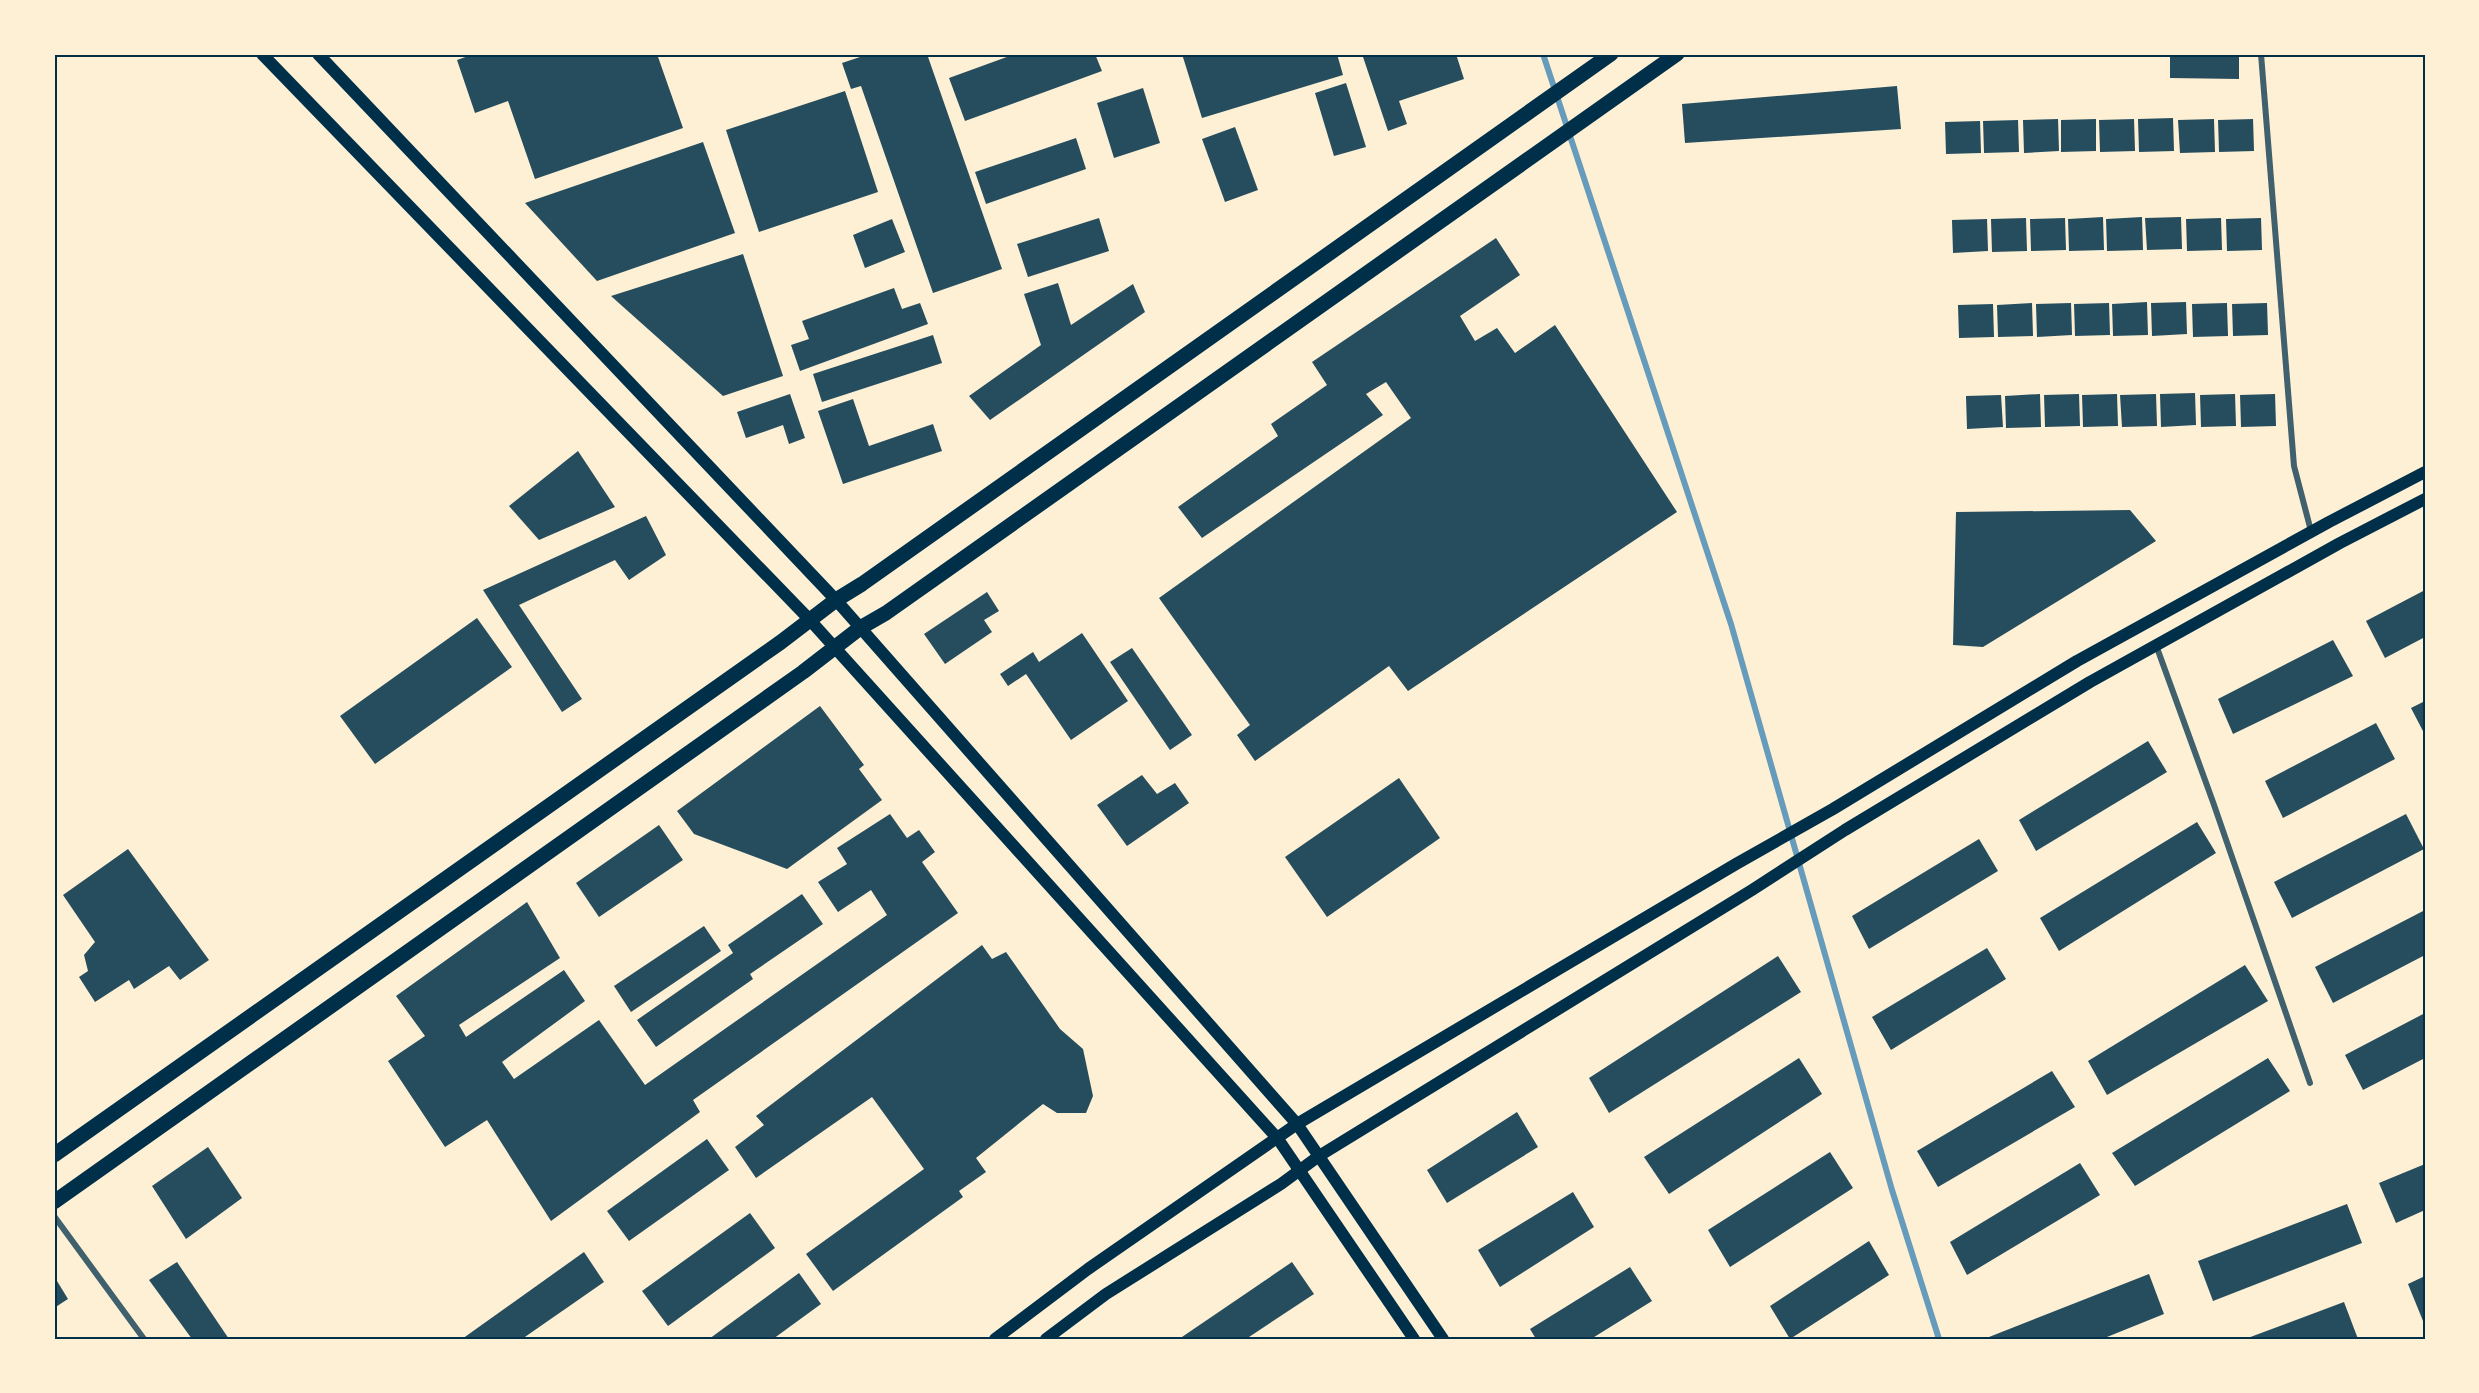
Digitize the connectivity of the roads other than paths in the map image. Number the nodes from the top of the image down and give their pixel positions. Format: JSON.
{"nodes":[{"id":1,"x":262,"y":54,"type":"edge"},
{"id":2,"x":318,"y":54,"type":"edge"},
{"id":3,"x":1611,"y":54,"type":"edge"},
{"id":4,"x":1677,"y":54,"type":"edge"},
{"id":5,"x":2261,"y":54,"type":"edge"},
{"id":6,"x":2425,"y":472,"type":"edge"},
{"id":7,"x":2425,"y":499,"type":"edge"},
{"id":8,"x":2311,"y":531,"type":"junction"},
{"id":9,"x":836,"y":600,"type":"junction"},
{"id":10,"x":809,"y":619,"type":"junction"},
{"id":11,"x":860,"y":628,"type":"junction"},
{"id":12,"x":2156,"y":645,"type":"junction"},
{"id":13,"x":835,"y":647,"type":"junction"},
{"id":14,"x":2310,"y":1083,"type":"dead end"},
{"id":15,"x":1297,"y":1124,"type":"junction"},
{"id":16,"x":1278,"y":1139,"type":"junction"},
{"id":17,"x":54,"y":1155,"type":"edge"},
{"id":18,"x":1319,"y":1156,"type":"junction"},
{"id":19,"x":1300,"y":1171,"type":"junction"},
{"id":20,"x":54,"y":1202,"type":"edge"},
{"id":21,"x":54,"y":1216,"type":"edge"},
{"id":22,"x":144,"y":1339,"type":"edge"},
{"id":23,"x":994,"y":1339,"type":"edge"},
{"id":24,"x":1046,"y":1339,"type":"edge"},
{"id":25,"x":1414,"y":1339,"type":"edge"},
{"id":26,"x":1443,"y":1339,"type":"edge"}],
"edges":[{"from":1,"to":10,"type":"main road"},
{"from":2,"to":9,"type":"main road"},
{"from":3,"to":9,"type":"main road"},
{"from":4,"to":11,"type":"main road"},
{"from":5,"to":8,"type":"street"},
{"from":6,"to":8,"type":"main road"},
{"from":7,"to":12,"type":"main road"},
{"from":8,"to":15,"type":"main road"},
{"from":9,"to":10,"type":"main road"},
{"from":9,"to":11,"type":"main road"},
{"from":10,"to":13,"type":"main road"},
{"from":10,"to":17,"type":"main road"},
{"from":11,"to":13,"type":"main road"},
{"from":11,"to":15,"type":"main road"},
{"from":12,"to":14,"type":"street"},
{"from":12,"to":18,"type":"main road"},
{"from":13,"to":16,"type":"main road"},
{"from":13,"to":20,"type":"main road"},
{"from":15,"to":16,"type":"main road"},
{"from":15,"to":18,"type":"main road"},
{"from":16,"to":19,"type":"main road"},
{"from":16,"to":23,"type":"main road"},
{"from":18,"to":19,"type":"main road"},
{"from":18,"to":26,"type":"main road"},
{"from":19,"to":24,"type":"main road"},
{"from":19,"to":25,"type":"main road"},
{"from":21,"to":22,"type":"street"}]}
